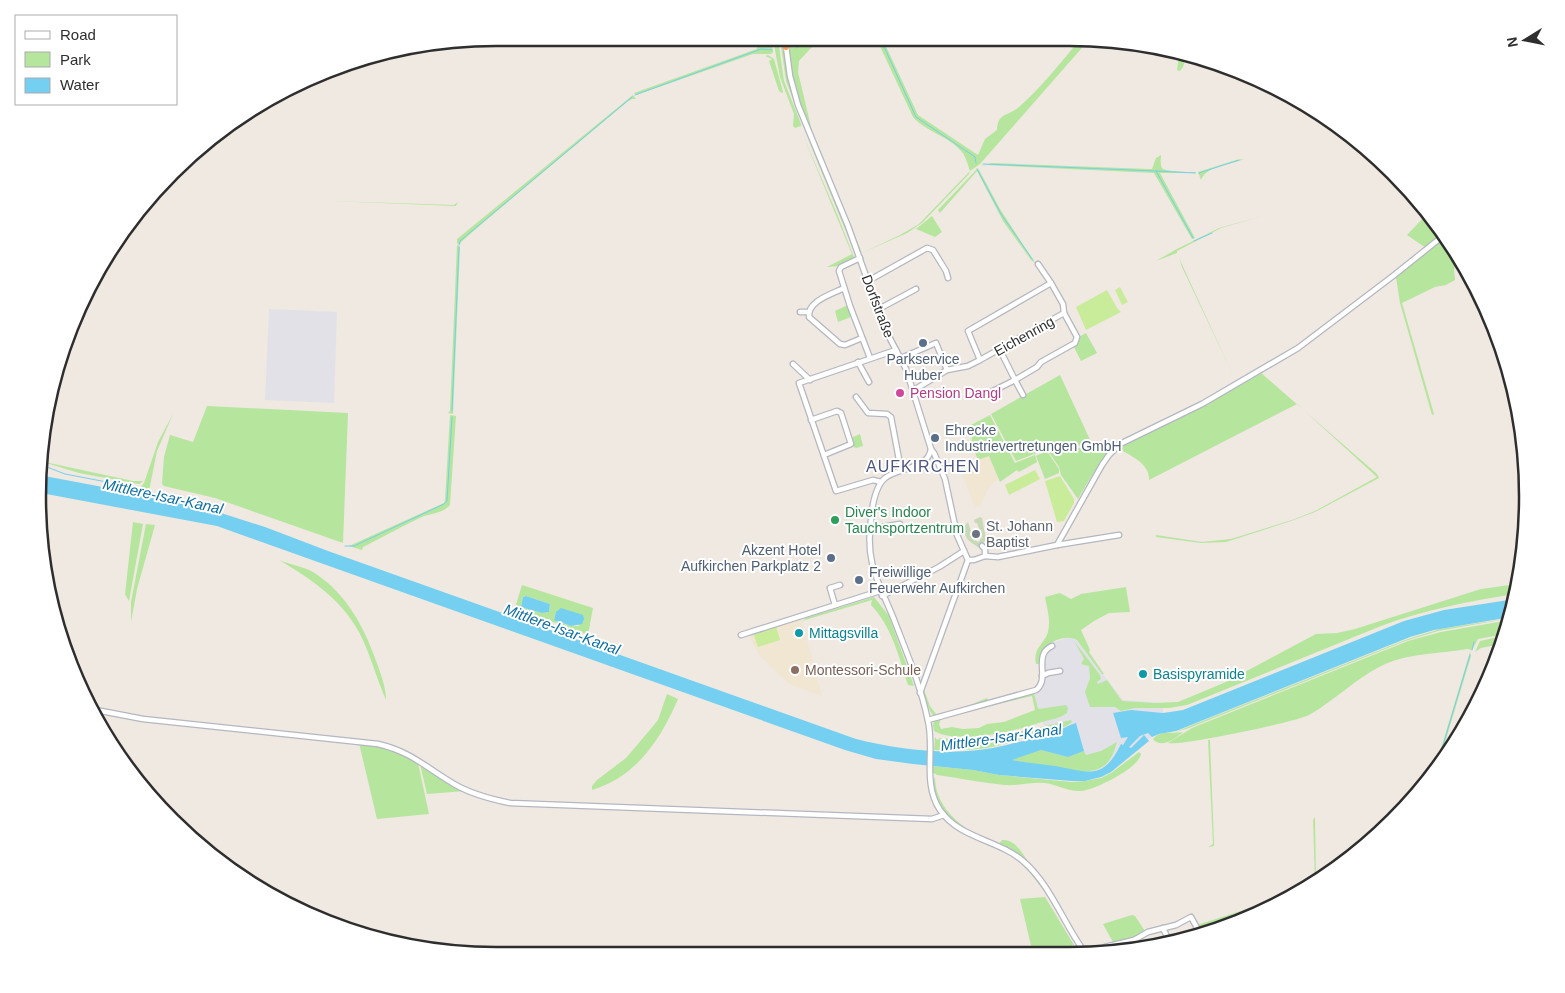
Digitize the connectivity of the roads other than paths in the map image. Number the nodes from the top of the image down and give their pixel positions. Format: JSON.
{"nodes":[{"id":1,"x":786,"y":47,"type":"edge"},
{"id":2,"x":1439,"y":240,"type":"edge"},
{"id":3,"x":860,"y":258,"type":"junction"},
{"id":4,"x":1038,"y":264,"type":"dead end"},
{"id":5,"x":948,"y":278,"type":"dead end"},
{"id":6,"x":868,"y":281,"type":"junction"},
{"id":7,"x":1051,"y":283,"type":"junction"},
{"id":8,"x":844,"y":288,"type":"junction"},
{"id":9,"x":916,"y":288,"type":"dead end"},
{"id":10,"x":877,"y":310,"type":"junction"},
{"id":11,"x":800,"y":312,"type":"dead end"},
{"id":12,"x":808,"y":312,"type":"junction"},
{"id":13,"x":1064,"y":313,"type":"junction"},
{"id":14,"x":862,"y":338,"type":"junction"},
{"id":15,"x":896,"y":350,"type":"junction"},
{"id":16,"x":1000,"y":350,"type":"junction"},
{"id":17,"x":870,"y":358,"type":"junction"},
{"id":18,"x":901,"y":358,"type":"junction"},
{"id":19,"x":980,"y":360,"type":"junction"},
{"id":20,"x":858,"y":362,"type":"junction"},
{"id":21,"x":793,"y":364,"type":"dead end"},
{"id":22,"x":947,"y":370,"type":"junction"},
{"id":23,"x":810,"y":380,"type":"junction"},
{"id":24,"x":1015,"y":380,"type":"junction"},
{"id":25,"x":869,"y":382,"type":"dead end"},
{"id":26,"x":914,"y":390,"type":"junction"},
{"id":27,"x":993,"y":391,"type":"dead end"},
{"id":28,"x":1023,"y":394,"type":"dead end"},
{"id":29,"x":856,"y":397,"type":"dead end"},
{"id":30,"x":811,"y":420,"type":"junction"},
{"id":31,"x":931,"y":449,"type":"junction"},
{"id":32,"x":824,"y":455,"type":"junction"},
{"id":33,"x":930,"y":455,"type":"junction"},
{"id":34,"x":937,"y":460,"type":"junction"},
{"id":35,"x":901,"y":470,"type":"junction"},
{"id":36,"x":882,"y":482,"type":"junction"},
{"id":37,"x":900,"y":524,"type":"dead end"},
{"id":38,"x":870,"y":529,"type":"junction"},
{"id":39,"x":1119,"y":535,"type":"dead end"},
{"id":40,"x":1057,"y":545,"type":"junction"},
{"id":41,"x":982,"y":546,"type":"dead end"},
{"id":42,"x":964,"y":551,"type":"junction"},
{"id":43,"x":985,"y":556,"type":"junction"},
{"id":44,"x":968,"y":560,"type":"junction"},
{"id":45,"x":840,"y":585,"type":"dead end"},
{"id":46,"x":881,"y":593,"type":"junction"},
{"id":47,"x":835,"y":605,"type":"junction"},
{"id":48,"x":741,"y":635,"type":"dead end"},
{"id":49,"x":1052,"y":646,"type":"dead end"},
{"id":50,"x":1060,"y":671,"type":"dead end"},
{"id":51,"x":1042,"y":676,"type":"junction"},
{"id":52,"x":920,"y":693,"type":"junction"},
{"id":53,"x":101,"y":711,"type":"edge"},
{"id":54,"x":928,"y":720,"type":"junction"},
{"id":55,"x":944,"y":815,"type":"junction"},
{"id":56,"x":1163,"y":928,"type":"junction"},
{"id":57,"x":1197,"y":928,"type":"edge"},
{"id":58,"x":1166,"y":935,"type":"edge"},
{"id":59,"x":1120,"y":943,"type":"joint"},
{"id":60,"x":1116,"y":944,"type":"edge"},
{"id":61,"x":1080,"y":947,"type":"edge"}],
"edges":[{"from":1,"to":3,"type":"street","name":"Dorfstraße"},
{"from":2,"to":40,"type":"street"},
{"from":3,"to":6,"type":"street","name":"Dorfstraße"},
{"from":3,"to":8,"type":"street"},
{"from":4,"to":7,"type":"street","name":"Eichenring"},
{"from":5,"to":6,"type":"street"},
{"from":6,"to":10,"type":"street","name":"Dorfstraße"},
{"from":7,"to":13,"type":"street","name":"Eichenring"},
{"from":7,"to":19,"type":"street","name":"Eichenring"},
{"from":8,"to":12,"type":"street"},
{"from":8,"to":14,"type":"street"},
{"from":9,"to":10,"type":"street"},
{"from":10,"to":15,"type":"street","name":"Dorfstraße"},
{"from":11,"to":12,"type":"street"},
{"from":12,"to":14,"type":"street"},
{"from":13,"to":16,"type":"street","name":"Eichenring"},
{"from":13,"to":24,"type":"street"},
{"from":14,"to":17,"type":"street"},
{"from":15,"to":17,"type":"street"},
{"from":15,"to":18,"type":"street","name":"Dorfstraße"},
{"from":16,"to":19,"type":"street","name":"Eichenring"},
{"from":16,"to":24,"type":"street"},
{"from":17,"to":20,"type":"street"},
{"from":18,"to":22,"type":"street"},
{"from":18,"to":26,"type":"street","name":"Dorfstraße"},
{"from":19,"to":22,"type":"street","name":"Eichenring"},
{"from":20,"to":23,"type":"street"},
{"from":20,"to":25,"type":"street"},
{"from":21,"to":23,"type":"street"},
{"from":22,"to":26,"type":"street","name":"Eichenring"},
{"from":23,"to":30,"type":"street"},
{"from":24,"to":27,"type":"street"},
{"from":24,"to":28,"type":"street"},
{"from":26,"to":31,"type":"street","name":"Dorfstraße"},
{"from":29,"to":35,"type":"street"},
{"from":30,"to":32,"type":"street"},
{"from":30,"to":32,"type":"street"},
{"from":31,"to":33,"type":"street","name":"Dorfstraße"},
{"from":31,"to":34,"type":"street"},
{"from":32,"to":36,"type":"street"},
{"from":33,"to":34,"type":"street"},
{"from":33,"to":35,"type":"street"},
{"from":34,"to":42,"type":"street"},
{"from":35,"to":36,"type":"street"},
{"from":36,"to":38,"type":"street"},
{"from":37,"to":38,"type":"street"},
{"from":38,"to":46,"type":"street"},
{"from":39,"to":40,"type":"street"},
{"from":40,"to":43,"type":"street"},
{"from":41,"to":43,"type":"street"},
{"from":42,"to":44,"type":"street"},
{"from":42,"to":46,"type":"street"},
{"from":43,"to":44,"type":"street"},
{"from":44,"to":52,"type":"street"},
{"from":45,"to":47,"type":"street"},
{"from":46,"to":47,"type":"street"},
{"from":46,"to":52,"type":"street"},
{"from":47,"to":48,"type":"street"},
{"from":49,"to":51,"type":"street"},
{"from":50,"to":51,"type":"street"},
{"from":51,"to":54,"type":"street"},
{"from":52,"to":54,"type":"street"},
{"from":53,"to":55,"type":"street"},
{"from":54,"to":55,"type":"street"},
{"from":55,"to":61,"type":"street"},
{"from":56,"to":57,"type":"street"},
{"from":56,"to":58,"type":"street"},
{"from":56,"to":59,"type":"street"},
{"from":59,"to":60,"type":"street"}]}
